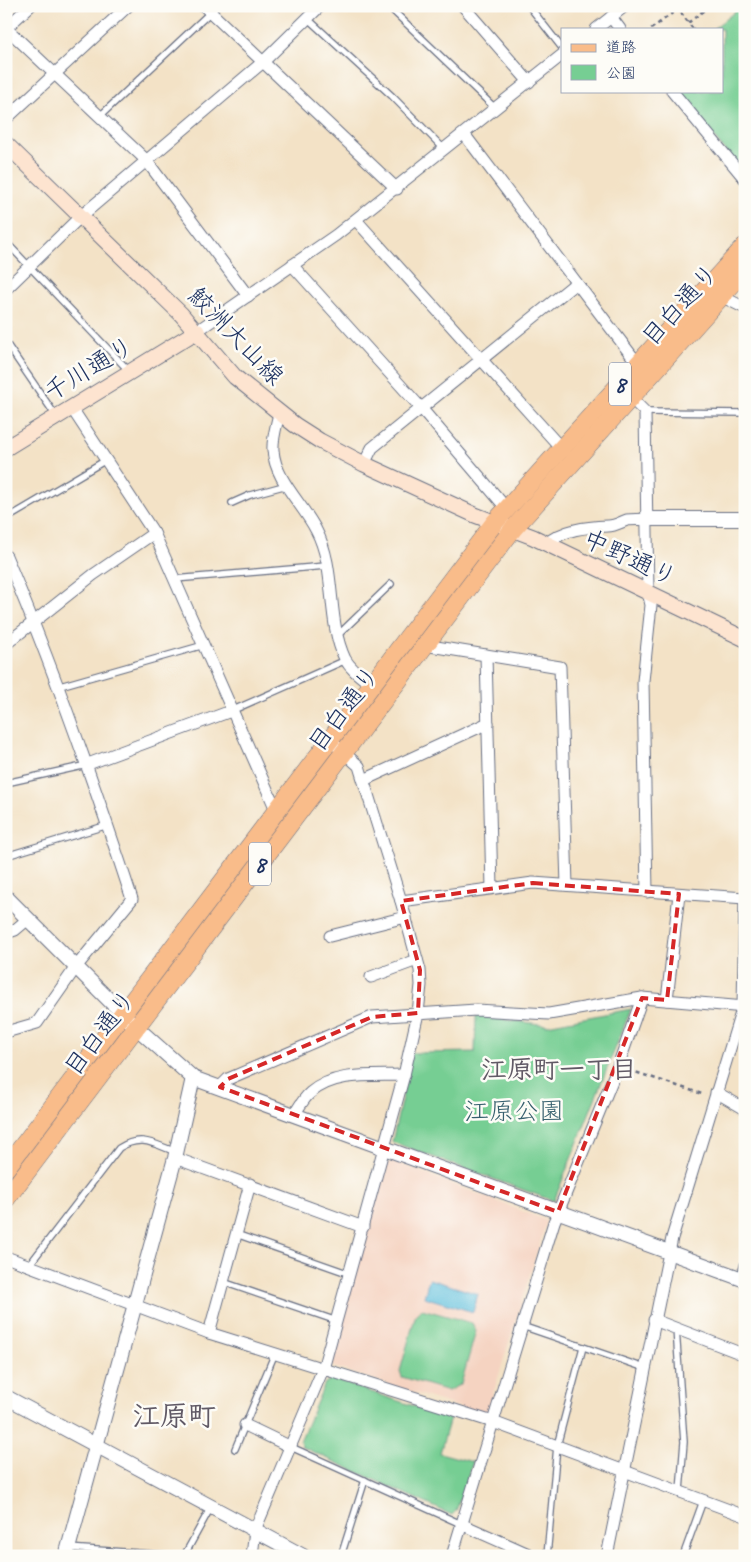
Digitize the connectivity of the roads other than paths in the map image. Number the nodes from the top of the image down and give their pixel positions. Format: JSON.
{"nodes":[{"id":1,"x":30,"y":6,"type":"edge"},
{"id":2,"x":128,"y":6,"type":"edge"},
{"id":3,"x":320,"y":6,"type":"edge"},
{"id":4,"x":388,"y":6,"type":"edge"},
{"id":5,"x":463,"y":6,"type":"edge"},
{"id":6,"x":529,"y":6,"type":"edge"},
{"id":7,"x":626,"y":6,"type":"edge"},
{"id":8,"x":211,"y":8,"type":"edge"},
{"id":9,"x":611,"y":17,"type":"junction"},
{"id":10,"x":307,"y":18,"type":"junction"},
{"id":11,"x":6,"y":28,"type":"edge"},
{"id":12,"x":597,"y":28,"type":"edge"},
{"id":13,"x":619,"y":28,"type":"edge"},
{"id":14,"x":561,"y":47,"type":"edge"},
{"id":15,"x":561,"y":56,"type":"edge"},
{"id":16,"x":263,"y":62,"type":"junction"},
{"id":17,"x":55,"y":74,"type":"junction"},
{"id":18,"x":529,"y":82,"type":"junction"},
{"id":19,"x":673,"y":92,"type":"edge"},
{"id":20,"x":495,"y":109,"type":"junction"},
{"id":21,"x":100,"y":116,"type":"junction"},
{"id":22,"x":6,"y":118,"type":"edge"},
{"id":23,"x":464,"y":134,"type":"junction"},
{"id":24,"x":6,"y":144,"type":"edge"},
{"id":25,"x":444,"y":149,"type":"junction"},
{"id":26,"x":146,"y":160,"type":"junction"},
{"id":27,"x":745,"y":179,"type":"edge"},
{"id":28,"x":397,"y":188,"type":"junction"},
{"id":29,"x":80,"y":217,"type":"junction"},
{"id":30,"x":356,"y":220,"type":"junction"},
{"id":31,"x":6,"y":242,"type":"edge"},
{"id":32,"x":745,"y":246,"type":"edge"},
{"id":33,"x":292,"y":265,"type":"junction"},
{"id":34,"x":29,"y":266,"type":"junction"},
{"id":35,"x":745,"y":270,"type":"edge"},
{"id":36,"x":576,"y":283,"type":"junction"},
{"id":37,"x":6,"y":289,"type":"edge"},
{"id":38,"x":248,"y":296,"type":"junction"},
{"id":39,"x":721,"y":296,"type":"junction"},
{"id":40,"x":745,"y":308,"type":"edge"},
{"id":41,"x":197,"y":331,"type":"junction"},
{"id":42,"x":6,"y":343,"type":"edge"},
{"id":43,"x":481,"y":359,"type":"junction"},
{"id":44,"x":638,"y":364,"type":"junction"},
{"id":45,"x":130,"y":372,"type":"junction"},
{"id":46,"x":630,"y":398,"type":"junction"},
{"id":47,"x":71,"y":407,"type":"junction"},
{"id":48,"x":421,"y":408,"type":"junction"},
{"id":49,"x":645,"y":412,"type":"junction"},
{"id":50,"x":279,"y":413,"type":"junction"},
{"id":51,"x":745,"y":413,"type":"edge"},
{"id":52,"x":56,"y":416,"type":"junction"},
{"id":53,"x":6,"y":448,"type":"edge"},
{"id":54,"x":561,"y":448,"type":"junction"},
{"id":55,"x":106,"y":460,"type":"junction"},
{"id":56,"x":364,"y":464,"type":"junction"},
{"id":57,"x":287,"y":485,"type":"junction"},
{"id":58,"x":232,"y":503,"type":"dead end"},
{"id":59,"x":507,"y":508,"type":"junction"},
{"id":60,"x":6,"y":519,"type":"edge"},
{"id":61,"x":647,"y":519,"type":"junction"},
{"id":62,"x":745,"y":519,"type":"edge"},
{"id":63,"x":494,"y":522,"type":"junction"},
{"id":64,"x":513,"y":529,"type":"junction"},
{"id":65,"x":154,"y":533,"type":"junction"},
{"id":66,"x":546,"y":544,"type":"junction"},
{"id":67,"x":6,"y":556,"type":"edge"},
{"id":68,"x":326,"y":566,"type":"junction"},
{"id":69,"x":175,"y":579,"type":"junction"},
{"id":70,"x":391,"y":584,"type":"dead end"},
{"id":71,"x":648,"y":592,"type":"junction"},
{"id":72,"x":34,"y":622,"type":"junction"},
{"id":73,"x":338,"y":635,"type":"junction"},
{"id":74,"x":745,"y":639,"type":"edge"},
{"id":75,"x":6,"y":644,"type":"edge"},
{"id":76,"x":204,"y":645,"type":"junction"},
{"id":77,"x":424,"y":645,"type":"junction"},
{"id":78,"x":486,"y":655,"type":"junction"},
{"id":79,"x":346,"y":660,"type":"junction"},
{"id":80,"x":372,"y":685,"type":"junction"},
{"id":81,"x":60,"y":686,"type":"junction"},
{"id":82,"x":231,"y":711,"type":"junction"},
{"id":83,"x":488,"y":723,"type":"junction"},
{"id":84,"x":337,"y":746,"type":"junction"},
{"id":85,"x":88,"y":764,"type":"junction"},
{"id":86,"x":364,"y":780,"type":"junction"},
{"id":87,"x":6,"y":783,"type":"edge"},
{"id":88,"x":277,"y":812,"type":"junction"},
{"id":89,"x":108,"y":825,"type":"junction"},
{"id":90,"x":6,"y":856,"type":"edge"},
{"id":91,"x":567,"y":885,"type":"junction"},
{"id":92,"x":492,"y":888,"type":"junction"},
{"id":93,"x":647,"y":892,"type":"junction"},
{"id":94,"x":679,"y":894,"type":"junction"},
{"id":95,"x":6,"y":897,"type":"edge"},
{"id":96,"x":745,"y":897,"type":"edge"},
{"id":97,"x":401,"y":901,"type":"junction"},
{"id":98,"x":406,"y":917,"type":"junction"},
{"id":99,"x":28,"y":919,"type":"junction"},
{"id":100,"x":6,"y":933,"type":"edge"},
{"id":101,"x":330,"y":936,"type":"dead end"},
{"id":102,"x":418,"y":960,"type":"junction"},
{"id":103,"x":76,"y":966,"type":"junction"},
{"id":104,"x":371,"y":977,"type":"dead end"},
{"id":105,"x":642,"y":998,"type":"junction"},
{"id":106,"x":667,"y":1000,"type":"junction"},
{"id":107,"x":744,"y":1007,"type":"edge"},
{"id":108,"x":123,"y":1013,"type":"junction"},
{"id":109,"x":418,"y":1013,"type":"junction"},
{"id":110,"x":136,"y":1026,"type":"junction"},
{"id":111,"x":6,"y":1032,"type":"edge"},
{"id":112,"x":404,"y":1075,"type":"junction"},
{"id":113,"x":193,"y":1078,"type":"junction"},
{"id":114,"x":220,"y":1087,"type":"junction"},
{"id":115,"x":715,"y":1095,"type":"junction"},
{"id":116,"x":745,"y":1109,"type":"edge"},
{"id":117,"x":294,"y":1115,"type":"junction"},
{"id":118,"x":384,"y":1146,"type":"junction"},
{"id":119,"x":175,"y":1155,"type":"junction"},
{"id":120,"x":6,"y":1168,"type":"edge"},
{"id":121,"x":250,"y":1184,"type":"junction"},
{"id":122,"x":6,"y":1199,"type":"edge"},
{"id":123,"x":558,"y":1212,"type":"junction"},
{"id":124,"x":363,"y":1227,"type":"junction"},
{"id":125,"x":236,"y":1234,"type":"junction"},
{"id":126,"x":670,"y":1252,"type":"junction"},
{"id":127,"x":6,"y":1257,"type":"edge"},
{"id":128,"x":745,"y":1258,"type":"edge"},
{"id":129,"x":30,"y":1264,"type":"junction"},
{"id":130,"x":350,"y":1274,"type":"junction"},
{"id":131,"x":742,"y":1279,"type":"edge"},
{"id":132,"x":223,"y":1282,"type":"junction"},
{"id":133,"x":134,"y":1303,"type":"junction"},
{"id":134,"x":337,"y":1320,"type":"junction"},
{"id":135,"x":654,"y":1320,"type":"junction"},
{"id":136,"x":522,"y":1326,"type":"junction"},
{"id":137,"x":676,"y":1329,"type":"junction"},
{"id":138,"x":209,"y":1333,"type":"junction"},
{"id":139,"x":583,"y":1346,"type":"junction"},
{"id":140,"x":275,"y":1353,"type":"junction"},
{"id":141,"x":745,"y":1355,"type":"edge"},
{"id":142,"x":645,"y":1368,"type":"junction"},
{"id":143,"x":324,"y":1369,"type":"junction"},
{"id":144,"x":6,"y":1397,"type":"edge"},
{"id":145,"x":493,"y":1422,"type":"junction"},
{"id":146,"x":245,"y":1425,"type":"junction"},
{"id":147,"x":96,"y":1445,"type":"junction"},
{"id":148,"x":557,"y":1446,"type":"junction"},
{"id":149,"x":291,"y":1447,"type":"junction"},
{"id":150,"x":235,"y":1449,"type":"dead end"},
{"id":151,"x":624,"y":1472,"type":"junction"},
{"id":152,"x":364,"y":1480,"type":"junction"},
{"id":153,"x":680,"y":1492,"type":"junction"},
{"id":154,"x":703,"y":1501,"type":"junction"},
{"id":155,"x":211,"y":1507,"type":"junction"},
{"id":156,"x":745,"y":1516,"type":"edge"},
{"id":157,"x":461,"y":1524,"type":"junction"},
{"id":158,"x":255,"y":1530,"type":"junction"},
{"id":159,"x":67,"y":1552,"type":"edge"},
{"id":160,"x":183,"y":1556,"type":"edge"},
{"id":161,"x":252,"y":1556,"type":"edge"},
{"id":162,"x":303,"y":1556,"type":"edge"},
{"id":163,"x":341,"y":1556,"type":"edge"},
{"id":164,"x":452,"y":1556,"type":"edge"},
{"id":165,"x":533,"y":1556,"type":"edge"},
{"id":166,"x":547,"y":1556,"type":"edge"},
{"id":167,"x":607,"y":1556,"type":"edge"},
{"id":168,"x":683,"y":1556,"type":"edge"}],
"edges":[{"from":1,"to":11,"type":"street"},
{"from":2,"to":17,"type":"street"},
{"from":3,"to":10,"type":"street"},
{"from":4,"to":20,"type":"lane"},
{"from":5,"to":18,"type":"street"},
{"from":6,"to":14,"type":"lane"},
{"from":7,"to":9,"type":"street"},
{"from":8,"to":16,"type":"street"},
{"from":8,"to":21,"type":"lane"},
{"from":9,"to":12,"type":"street"},
{"from":9,"to":13,"type":"street"},
{"from":10,"to":16,"type":"street"},
{"from":10,"to":25,"type":"lane"},
{"from":11,"to":17,"type":"street"},
{"from":15,"to":18,"type":"street"},
{"from":16,"to":26,"type":"street"},
{"from":16,"to":28,"type":"street"},
{"from":17,"to":21,"type":"street"},
{"from":17,"to":22,"type":"street"},
{"from":18,"to":20,"type":"street"},
{"from":19,"to":27,"type":"street"},
{"from":20,"to":23,"type":"street"},
{"from":21,"to":26,"type":"street"},
{"from":23,"to":25,"type":"street"},
{"from":23,"to":36,"type":"street"},
{"from":24,"to":29,"type":"main road","name":"鮫洲大山線"},
{"from":25,"to":28,"type":"street"},
{"from":26,"to":29,"type":"street"},
{"from":26,"to":38,"type":"street"},
{"from":28,"to":30,"type":"street"},
{"from":29,"to":34,"type":"street"},
{"from":29,"to":41,"type":"main road","name":"鮫洲大山線"},
{"from":30,"to":33,"type":"street"},
{"from":30,"to":43,"type":"street"},
{"from":31,"to":34,"type":"lane"},
{"from":32,"to":44,"type":"main road","name":"目白通り","number":"8"},
{"from":33,"to":38,"type":"street"},
{"from":33,"to":48,"type":"street"},
{"from":34,"to":37,"type":"street"},
{"from":34,"to":45,"type":"lane"},
{"from":35,"to":39,"type":"main road","name":"目白通り","number":"8"},
{"from":36,"to":43,"type":"street"},
{"from":36,"to":44,"type":"street"},
{"from":38,"to":41,"type":"street"},
{"from":39,"to":40,"type":"street"},
{"from":39,"to":46,"type":"main road","name":"目白通り","number":"8"},
{"from":41,"to":45,"type":"main road","name":"千川通り"},
{"from":41,"to":50,"type":"main road","name":"鮫洲大山線"},
{"from":42,"to":52,"type":"lane"},
{"from":43,"to":48,"type":"street"},
{"from":43,"to":54,"type":"street"},
{"from":44,"to":54,"type":"main road","name":"目白通り","number":"8"},
{"from":45,"to":47,"type":"main road","name":"千川通り"},
{"from":46,"to":49,"type":"street"},
{"from":46,"to":64,"type":"main road","name":"目白通り","number":"8"},
{"from":47,"to":52,"type":"main road","name":"千川通り"},
{"from":47,"to":55,"type":"street"},
{"from":48,"to":56,"type":"street"},
{"from":48,"to":59,"type":"street"},
{"from":49,"to":51,"type":"lane"},
{"from":49,"to":61,"type":"street"},
{"from":50,"to":56,"type":"main road","name":"鮫洲大山線"},
{"from":50,"to":57,"type":"street"},
{"from":52,"to":53,"type":"main road","name":"千川通り"},
{"from":54,"to":59,"type":"main road","name":"目白通り","number":"8"},
{"from":55,"to":60,"type":"lane"},
{"from":55,"to":65,"type":"street"},
{"from":56,"to":63,"type":"main road","name":"鮫洲大山線"},
{"from":57,"to":58,"type":"lane"},
{"from":57,"to":68,"type":"street"},
{"from":59,"to":63,"type":"main road","name":"目白通り","number":"8"},
{"from":61,"to":62,"type":"street"},
{"from":61,"to":66,"type":"street"},
{"from":61,"to":71,"type":"street"},
{"from":63,"to":64,"type":"main road","name":"中野通り"},
{"from":63,"to":80,"type":"main road","name":"目白通り","number":"8"},
{"from":64,"to":66,"type":"main road","name":"中野通り"},
{"from":64,"to":77,"type":"main road","name":"目白通り","number":"8"},
{"from":65,"to":69,"type":"street"},
{"from":65,"to":72,"type":"street"},
{"from":66,"to":71,"type":"main road","name":"中野通り"},
{"from":67,"to":72,"type":"street"},
{"from":68,"to":69,"type":"lane"},
{"from":68,"to":73,"type":"street"},
{"from":69,"to":76,"type":"street"},
{"from":70,"to":73,"type":"lane"},
{"from":71,"to":74,"type":"main road","name":"中野通り"},
{"from":71,"to":93,"type":"street"},
{"from":72,"to":75,"type":"street"},
{"from":72,"to":81,"type":"street"},
{"from":73,"to":79,"type":"street"},
{"from":76,"to":81,"type":"lane"},
{"from":76,"to":82,"type":"street"},
{"from":77,"to":78,"type":"street"},
{"from":77,"to":84,"type":"main road","name":"目白通り","number":"8"},
{"from":78,"to":83,"type":"street"},
{"from":78,"to":91,"type":"street"},
{"from":79,"to":80,"type":"street"},
{"from":79,"to":82,"type":"lane"},
{"from":80,"to":84,"type":"main road","name":"目白通り","number":"8"},
{"from":81,"to":85,"type":"street"},
{"from":82,"to":85,"type":"street"},
{"from":82,"to":88,"type":"street"},
{"from":83,"to":86,"type":"street"},
{"from":83,"to":92,"type":"street"},
{"from":84,"to":86,"type":"street"},
{"from":84,"to":88,"type":"main road","name":"目白通り","number":"8"},
{"from":84,"to":110,"type":"main road","name":"目白通り","number":"8"},
{"from":85,"to":87,"type":"lane"},
{"from":85,"to":89,"type":"street"},
{"from":86,"to":97,"type":"street"},
{"from":88,"to":108,"type":"main road","name":"目白通り","number":"8"},
{"from":89,"to":90,"type":"lane"},
{"from":89,"to":103,"type":"street"},
{"from":91,"to":92,"type":"street"},
{"from":91,"to":93,"type":"street"},
{"from":92,"to":97,"type":"street"},
{"from":93,"to":94,"type":"street"},
{"from":94,"to":96,"type":"street"},
{"from":94,"to":106,"type":"street"},
{"from":95,"to":99,"type":"street"},
{"from":96,"to":107,"type":"street"},
{"from":97,"to":98,"type":"street"},
{"from":98,"to":101,"type":"street"},
{"from":98,"to":102,"type":"street"},
{"from":99,"to":100,"type":"street"},
{"from":99,"to":103,"type":"street"},
{"from":102,"to":104,"type":"street"},
{"from":102,"to":109,"type":"street"},
{"from":103,"to":108,"type":"street"},
{"from":103,"to":111,"type":"street"},
{"from":105,"to":106,"type":"street"},
{"from":105,"to":109,"type":"street"},
{"from":105,"to":123,"type":"street"},
{"from":106,"to":107,"type":"street"},
{"from":107,"to":115,"type":"street"},
{"from":108,"to":110,"type":"street"},
{"from":108,"to":120,"type":"main road","name":"目白通り","number":"8"},
{"from":109,"to":112,"type":"street"},
{"from":109,"to":114,"type":"street"},
{"from":110,"to":113,"type":"street"},
{"from":110,"to":122,"type":"main road","name":"目白通り","number":"8"},
{"from":112,"to":117,"type":"street"},
{"from":112,"to":118,"type":"street"},
{"from":113,"to":114,"type":"street"},
{"from":113,"to":119,"type":"street"},
{"from":114,"to":117,"type":"street"},
{"from":115,"to":116,"type":"street"},
{"from":115,"to":126,"type":"street"},
{"from":117,"to":118,"type":"street"},
{"from":118,"to":123,"type":"street"},
{"from":118,"to":124,"type":"street"},
{"from":119,"to":121,"type":"street"},
{"from":119,"to":129,"type":"lane"},
{"from":119,"to":133,"type":"street"},
{"from":121,"to":124,"type":"street"},
{"from":121,"to":125,"type":"street"},
{"from":123,"to":126,"type":"street"},
{"from":123,"to":136,"type":"street"},
{"from":124,"to":130,"type":"street"},
{"from":125,"to":130,"type":"lane"},
{"from":125,"to":132,"type":"street"},
{"from":126,"to":131,"type":"street"},
{"from":126,"to":135,"type":"street"},
{"from":127,"to":129,"type":"street"},
{"from":128,"to":131,"type":"lane"},
{"from":129,"to":133,"type":"street"},
{"from":130,"to":134,"type":"street"},
{"from":132,"to":134,"type":"lane"},
{"from":132,"to":138,"type":"street"},
{"from":133,"to":138,"type":"street"},
{"from":133,"to":147,"type":"street"},
{"from":134,"to":143,"type":"street"},
{"from":135,"to":137,"type":"street"},
{"from":135,"to":142,"type":"street"},
{"from":136,"to":139,"type":"lane"},
{"from":136,"to":145,"type":"street"},
{"from":137,"to":141,"type":"street"},
{"from":137,"to":153,"type":"lane"},
{"from":138,"to":140,"type":"street"},
{"from":139,"to":142,"type":"lane"},
{"from":139,"to":148,"type":"lane"},
{"from":140,"to":143,"type":"street"},
{"from":140,"to":146,"type":"lane"},
{"from":142,"to":151,"type":"street"},
{"from":143,"to":145,"type":"street"},
{"from":143,"to":149,"type":"street"},
{"from":144,"to":147,"type":"street"},
{"from":145,"to":148,"type":"street"},
{"from":145,"to":157,"type":"street"},
{"from":146,"to":149,"type":"street"},
{"from":146,"to":150,"type":"lane"},
{"from":147,"to":155,"type":"street"},
{"from":147,"to":159,"type":"street"},
{"from":148,"to":151,"type":"street"},
{"from":148,"to":166,"type":"lane"},
{"from":149,"to":152,"type":"lane"},
{"from":149,"to":158,"type":"street"},
{"from":151,"to":153,"type":"street"},
{"from":151,"to":167,"type":"street"},
{"from":152,"to":157,"type":"lane"},
{"from":152,"to":163,"type":"lane"},
{"from":153,"to":154,"type":"street"},
{"from":154,"to":156,"type":"street"},
{"from":154,"to":168,"type":"lane"},
{"from":155,"to":158,"type":"street"},
{"from":155,"to":160,"type":"lane"},
{"from":157,"to":164,"type":"street"},
{"from":157,"to":165,"type":"street"},
{"from":158,"to":161,"type":"street"},
{"from":158,"to":162,"type":"street"},
{"from":159,"to":160,"type":"lane"}]}
